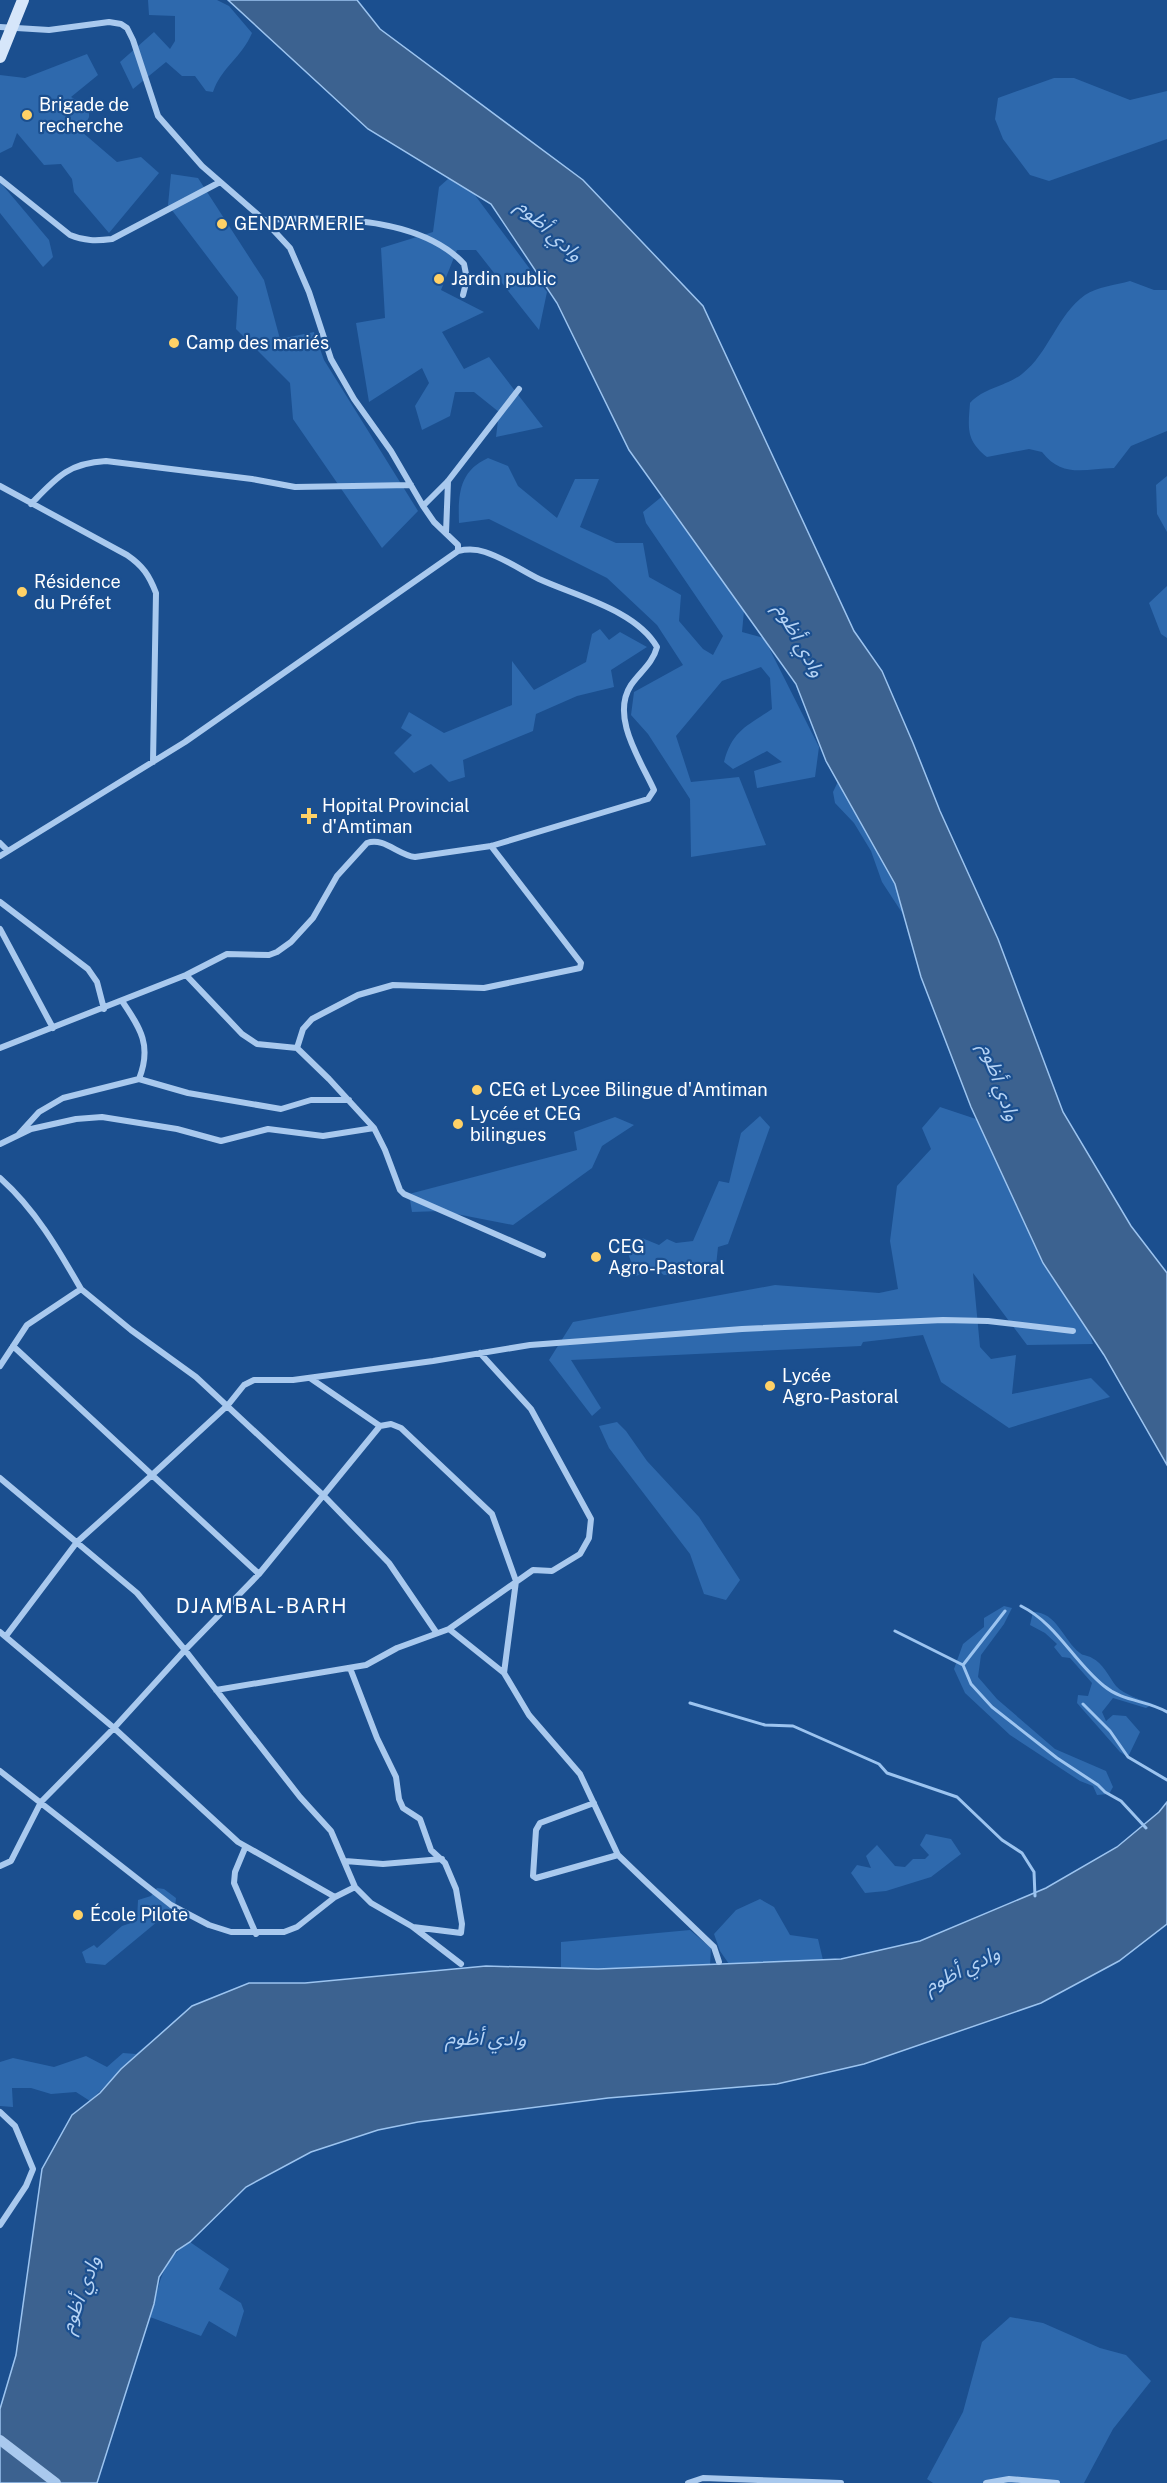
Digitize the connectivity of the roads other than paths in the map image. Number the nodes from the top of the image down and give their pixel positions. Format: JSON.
{"nodes":[{"id":1,"x":23,"y":0,"type":"edge"},
{"id":2,"x":6,"y":27,"type":"edge"},
{"id":3,"x":0,"y":57,"type":"edge"},
{"id":4,"x":0,"y":179,"type":"edge"},
{"id":5,"x":220,"y":182,"type":"junction"},
{"id":6,"x":264,"y":220,"type":"junction"},
{"id":7,"x":463,"y":295,"type":"dead end"},
{"id":8,"x":519,"y":389,"type":"dead end"},
{"id":9,"x":448,"y":481,"type":"junction"},
{"id":10,"x":411,"y":485,"type":"junction"},
{"id":11,"x":0,"y":486,"type":"edge"},
{"id":12,"x":31,"y":504,"type":"junction"},
{"id":13,"x":423,"y":506,"type":"junction"},
{"id":14,"x":446,"y":533,"type":"junction"},
{"id":15,"x":458,"y":551,"type":"junction"},
{"id":16,"x":153,"y":762,"type":"junction"},
{"id":17,"x":0,"y":843,"type":"edge"},
{"id":18,"x":491,"y":846,"type":"junction"},
{"id":19,"x":8,"y":851,"type":"junction"},
{"id":20,"x":0,"y":856,"type":"edge"},
{"id":21,"x":0,"y":902,"type":"edge"},
{"id":22,"x":0,"y":929,"type":"edge"},
{"id":23,"x":186,"y":975,"type":"junction"},
{"id":24,"x":123,"y":1001,"type":"junction"},
{"id":25,"x":104,"y":1009,"type":"junction"},
{"id":26,"x":53,"y":1028,"type":"junction"},
{"id":27,"x":0,"y":1048,"type":"edge"},
{"id":28,"x":297,"y":1048,"type":"junction"},
{"id":29,"x":139,"y":1080,"type":"junction"},
{"id":30,"x":349,"y":1100,"type":"junction"},
{"id":31,"x":374,"y":1128,"type":"junction"},
{"id":32,"x":17,"y":1136,"type":"junction"},
{"id":33,"x":0,"y":1144,"type":"edge"},
{"id":34,"x":0,"y":1178,"type":"edge"},
{"id":35,"x":543,"y":1255,"type":"dead end"},
{"id":36,"x":81,"y":1289,"type":"junction"},
{"id":37,"x":1073,"y":1331,"type":"dead end"},
{"id":38,"x":13,"y":1346,"type":"junction"},
{"id":39,"x":480,"y":1353,"type":"junction"},
{"id":40,"x":0,"y":1366,"type":"edge"},
{"id":41,"x":310,"y":1378,"type":"junction"},
{"id":42,"x":228,"y":1405,"type":"junction"},
{"id":43,"x":380,"y":1426,"type":"junction"},
{"id":44,"x":152,"y":1476,"type":"junction"},
{"id":45,"x":0,"y":1478,"type":"edge"},
{"id":46,"x":324,"y":1497,"type":"junction"},
{"id":47,"x":77,"y":1542,"type":"junction"},
{"id":48,"x":259,"y":1574,"type":"junction"},
{"id":49,"x":516,"y":1581,"type":"junction"},
{"id":50,"x":449,"y":1629,"type":"junction"},
{"id":51,"x":436,"y":1632,"type":"junction"},
{"id":52,"x":2,"y":1633,"type":"edge"},
{"id":53,"x":185,"y":1650,"type":"junction"},
{"id":54,"x":350,"y":1668,"type":"junction"},
{"id":55,"x":504,"y":1673,"type":"junction"},
{"id":56,"x":216,"y":1690,"type":"junction"},
{"id":57,"x":114,"y":1728,"type":"junction"},
{"id":58,"x":0,"y":1771,"type":"edge"},
{"id":59,"x":41,"y":1802,"type":"junction"},
{"id":60,"x":594,"y":1803,"type":"junction"},
{"id":61,"x":245,"y":1848,"type":"junction"},
{"id":62,"x":618,"y":1855,"type":"junction"},
{"id":63,"x":442,"y":1859,"type":"junction"},
{"id":64,"x":345,"y":1861,"type":"junction"},
{"id":65,"x":0,"y":1866,"type":"edge"},
{"id":66,"x":355,"y":1887,"type":"junction"},
{"id":67,"x":335,"y":1897,"type":"junction"},
{"id":68,"x":413,"y":1927,"type":"junction"},
{"id":69,"x":256,"y":1934,"type":"junction"},
{"id":70,"x":719,"y":1962,"type":"dead end"},
{"id":71,"x":461,"y":1964,"type":"dead end"},
{"id":72,"x":0,"y":2112,"type":"edge"},
{"id":73,"x":0,"y":2225,"type":"edge"},
{"id":74,"x":0,"y":2440,"type":"edge"},
{"id":75,"x":56,"y":2483,"type":"edge"},
{"id":76,"x":688,"y":2483,"type":"edge"},
{"id":77,"x":841,"y":2483,"type":"edge"},
{"id":78,"x":986,"y":2483,"type":"edge"},
{"id":79,"x":1057,"y":2483,"type":"edge"}],
"edges":[{"from":1,"to":2,"type":"main road"},
{"from":2,"to":3,"type":"main road"},
{"from":2,"to":5,"type":"street"},
{"from":4,"to":5,"type":"street"},
{"from":5,"to":6,"type":"street"},
{"from":6,"to":7,"type":"street"},
{"from":6,"to":10,"type":"street"},
{"from":8,"to":9,"type":"street"},
{"from":9,"to":13,"type":"street"},
{"from":9,"to":14,"type":"street"},
{"from":10,"to":12,"type":"street"},
{"from":10,"to":13,"type":"street"},
{"from":11,"to":12,"type":"street"},
{"from":12,"to":16,"type":"street"},
{"from":13,"to":14,"type":"street"},
{"from":14,"to":15,"type":"street"},
{"from":15,"to":16,"type":"street"},
{"from":15,"to":18,"type":"street"},
{"from":16,"to":19,"type":"street"},
{"from":17,"to":19,"type":"street"},
{"from":18,"to":23,"type":"street"},
{"from":18,"to":28,"type":"street"},
{"from":19,"to":20,"type":"street"},
{"from":21,"to":25,"type":"street"},
{"from":22,"to":26,"type":"street"},
{"from":23,"to":24,"type":"street"},
{"from":23,"to":28,"type":"street"},
{"from":24,"to":25,"type":"street"},
{"from":24,"to":29,"type":"street"},
{"from":25,"to":26,"type":"street"},
{"from":26,"to":27,"type":"street"},
{"from":28,"to":30,"type":"street"},
{"from":29,"to":30,"type":"street"},
{"from":29,"to":32,"type":"street"},
{"from":30,"to":31,"type":"street"},
{"from":31,"to":32,"type":"street"},
{"from":31,"to":35,"type":"street"},
{"from":32,"to":33,"type":"street"},
{"from":34,"to":36,"type":"street"},
{"from":36,"to":38,"type":"street"},
{"from":36,"to":42,"type":"street"},
{"from":37,"to":39,"type":"street"},
{"from":38,"to":40,"type":"street"},
{"from":38,"to":44,"type":"street"},
{"from":39,"to":41,"type":"street"},
{"from":39,"to":49,"type":"street"},
{"from":41,"to":42,"type":"street"},
{"from":41,"to":43,"type":"street"},
{"from":42,"to":44,"type":"street"},
{"from":42,"to":46,"type":"street"},
{"from":43,"to":46,"type":"street"},
{"from":43,"to":49,"type":"street"},
{"from":44,"to":47,"type":"street"},
{"from":44,"to":48,"type":"street"},
{"from":45,"to":47,"type":"street"},
{"from":46,"to":48,"type":"street"},
{"from":46,"to":51,"type":"street"},
{"from":47,"to":52,"type":"street"},
{"from":47,"to":53,"type":"street"},
{"from":48,"to":53,"type":"street"},
{"from":49,"to":50,"type":"street"},
{"from":49,"to":55,"type":"street"},
{"from":50,"to":51,"type":"street"},
{"from":50,"to":55,"type":"street"},
{"from":51,"to":54,"type":"street"},
{"from":52,"to":57,"type":"street"},
{"from":53,"to":56,"type":"street"},
{"from":53,"to":57,"type":"street"},
{"from":54,"to":56,"type":"street"},
{"from":54,"to":63,"type":"street"},
{"from":55,"to":60,"type":"street"},
{"from":56,"to":64,"type":"street"},
{"from":57,"to":59,"type":"street"},
{"from":57,"to":61,"type":"street"},
{"from":58,"to":59,"type":"street"},
{"from":59,"to":65,"type":"street"},
{"from":59,"to":69,"type":"street"},
{"from":60,"to":62,"type":"street"},
{"from":60,"to":62,"type":"street"},
{"from":61,"to":67,"type":"street"},
{"from":61,"to":69,"type":"street"},
{"from":62,"to":70,"type":"street"},
{"from":63,"to":64,"type":"street"},
{"from":63,"to":68,"type":"street"},
{"from":64,"to":66,"type":"street"},
{"from":66,"to":67,"type":"street"},
{"from":66,"to":68,"type":"street"},
{"from":67,"to":69,"type":"street"},
{"from":68,"to":71,"type":"street"},
{"from":72,"to":73,"type":"street"},
{"from":74,"to":75,"type":"street"},
{"from":76,"to":77,"type":"street"},
{"from":78,"to":79,"type":"street"}]}
